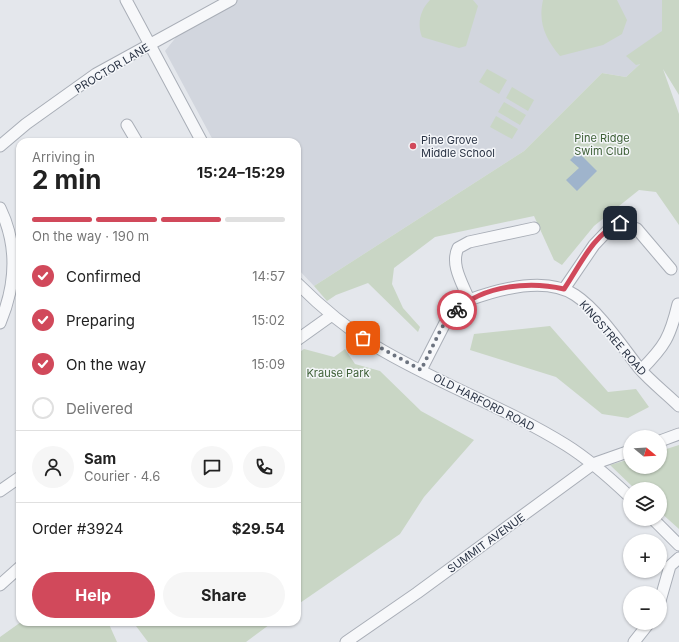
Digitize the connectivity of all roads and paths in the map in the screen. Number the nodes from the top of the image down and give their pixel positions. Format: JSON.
{"nodes":[{"id":1,"x":126,"y":0,"type":"edge"},
{"id":2,"x":231,"y":0,"type":"edge"},
{"id":3,"x":150,"y":45,"type":"junction"},
{"id":4,"x":127,"y":125,"type":"dead end"},
{"id":5,"x":135,"y":138,"type":"edge"},
{"id":6,"x":200,"y":138,"type":"edge"},
{"id":7,"x":0,"y":146,"type":"edge"},
{"id":8,"x":0,"y":208,"type":"edge"},
{"id":9,"x":534,"y":228,"type":"dead end"},
{"id":10,"x":16,"y":241,"type":"edge"},
{"id":11,"x":671,"y":269,"type":"dead end"},
{"id":12,"x":301,"y":287,"type":"edge"},
{"id":13,"x":564,"y":289,"type":"junction"},
{"id":14,"x":469,"y":300,"type":"junction"},
{"id":15,"x":678,"y":304,"type":"dead end"},
{"id":16,"x":332,"y":315,"type":"junction"},
{"id":17,"x":0,"y":323,"type":"edge"},
{"id":18,"x":301,"y":337,"type":"edge"},
{"id":19,"x":421,"y":370,"type":"junction"},
{"id":20,"x":641,"y":370,"type":"junction"},
{"id":21,"x":679,"y":406,"type":"edge"},
{"id":22,"x":679,"y":434,"type":"edge"},
{"id":23,"x":667,"y":438,"type":"edge"},
{"id":24,"x":623,"y":453,"type":"edge"},
{"id":25,"x":593,"y":464,"type":"junction"},
{"id":26,"x":16,"y":480,"type":"edge"},
{"id":27,"x":0,"y":490,"type":"edge"},
{"id":28,"x":623,"y":491,"type":"edge"},
{"id":29,"x":660,"y":526,"type":"edge"},
{"id":30,"x":679,"y":545,"type":"edge"},
{"id":31,"x":679,"y":558,"type":"edge"},
{"id":32,"x":16,"y":571,"type":"edge"},
{"id":33,"x":0,"y":585,"type":"edge"},
{"id":34,"x":664,"y":586,"type":"edge"},
{"id":35,"x":643,"y":630,"type":"edge"},
{"id":36,"x":346,"y":642,"type":"edge"},
{"id":37,"x":634,"y":642,"type":"edge"}],
"edges":[{"from":1,"to":3,"type":"street"},
{"from":2,"to":3,"type":"street","name":"PROCTOR LANE"},
{"from":3,"to":6,"type":"street"},
{"from":3,"to":7,"type":"street","name":"PROCTOR LANE"},
{"from":4,"to":5,"type":"street"},
{"from":8,"to":10,"type":"street"},
{"from":9,"to":14,"type":"street"},
{"from":10,"to":17,"type":"street"},
{"from":11,"to":13,"type":"street"},
{"from":12,"to":16,"type":"street","name":"OLD HARFORD ROAD"},
{"from":13,"to":14,"type":"street","name":"KINGSTREE ROAD"},
{"from":13,"to":20,"type":"street","name":"KINGSTREE ROAD"},
{"from":14,"to":19,"type":"street"},
{"from":15,"to":20,"type":"street"},
{"from":16,"to":18,"type":"street"},
{"from":16,"to":19,"type":"street","name":"OLD HARFORD ROAD"},
{"from":19,"to":25,"type":"street","name":"OLD HARFORD ROAD"},
{"from":20,"to":21,"type":"street","name":"KINGSTREE ROAD"},
{"from":22,"to":23,"type":"street"},
{"from":24,"to":25,"type":"street","name":"SUMMIT AVENUE"},
{"from":25,"to":28,"type":"street","name":"OLD HARFORD ROAD"},
{"from":25,"to":36,"type":"street","name":"SUMMIT AVENUE"},
{"from":26,"to":27,"type":"street"},
{"from":29,"to":30,"type":"street"},
{"from":31,"to":34,"type":"street"},
{"from":32,"to":33,"type":"street"},
{"from":35,"to":37,"type":"street"}]}
